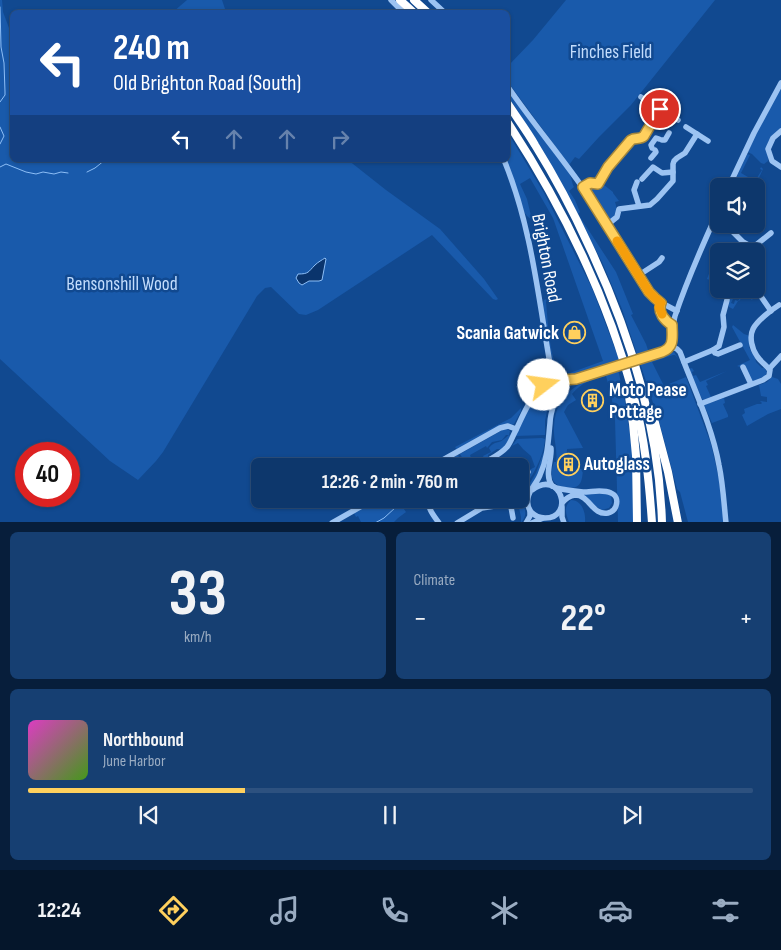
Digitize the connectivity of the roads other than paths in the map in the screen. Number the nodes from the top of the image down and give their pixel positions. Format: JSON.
{"nodes":[{"id":1,"x":391,"y":0,"type":"edge"},
{"id":2,"x":400,"y":0,"type":"edge"},
{"id":3,"x":414,"y":0,"type":"edge"},
{"id":4,"x":431,"y":0,"type":"edge"},
{"id":5,"x":401,"y":10,"type":"edge"},
{"id":6,"x":411,"y":10,"type":"edge"},
{"id":7,"x":425,"y":10,"type":"edge"},
{"id":8,"x":442,"y":10,"type":"edge"},
{"id":9,"x":781,"y":83,"type":"edge"},
{"id":10,"x":510,"y":90,"type":"edge"},
{"id":11,"x":641,"y":97,"type":"dead end"},
{"id":12,"x":510,"y":107,"type":"edge"},
{"id":13,"x":660,"y":109,"type":"junction"},
{"id":14,"x":678,"y":120,"type":"dead end"},
{"id":15,"x":510,"y":126,"type":"edge"},
{"id":16,"x":686,"y":127,"type":"dead end"},
{"id":17,"x":781,"y":131,"type":"edge"},
{"id":18,"x":669,"y":133,"type":"dead end"},
{"id":19,"x":697,"y":134,"type":"junction"},
{"id":20,"x":644,"y":136,"type":"junction"},
{"id":21,"x":708,"y":141,"type":"dead end"},
{"id":22,"x":655,"y":144,"type":"junction"},
{"id":23,"x":651,"y":158,"type":"dead end"},
{"id":24,"x":505,"y":162,"type":"edge"},
{"id":25,"x":781,"y":167,"type":"edge"},
{"id":26,"x":673,"y":172,"type":"junction"},
{"id":27,"x":733,"y":178,"type":"edge"},
{"id":28,"x":583,"y":187,"type":"junction"},
{"id":29,"x":639,"y":206,"type":"junction"},
{"id":30,"x":607,"y":226,"type":"junction"},
{"id":31,"x":710,"y":228,"type":"edge"},
{"id":32,"x":734,"y":233,"type":"edge"},
{"id":33,"x":771,"y":233,"type":"dead end"},
{"id":34,"x":661,"y":262,"type":"dead end"},
{"id":35,"x":639,"y":276,"type":"junction"},
{"id":36,"x":762,"y":298,"type":"edge"},
{"id":37,"x":727,"y":301,"type":"dead end"},
{"id":38,"x":661,"y":303,"type":"junction"},
{"id":39,"x":779,"y":305,"type":"dead end"},
{"id":40,"x":677,"y":311,"type":"junction"},
{"id":41,"x":771,"y":311,"type":"junction"},
{"id":42,"x":672,"y":325,"type":"junction"},
{"id":43,"x":740,"y":345,"type":"dead end"},
{"id":44,"x":671,"y":346,"type":"junction"},
{"id":45,"x":713,"y":350,"type":"junction"},
{"id":46,"x":781,"y":356,"type":"edge"},
{"id":47,"x":684,"y":362,"type":"junction"},
{"id":48,"x":550,"y":364,"type":"junction"},
{"id":49,"x":743,"y":367,"type":"dead end"},
{"id":50,"x":769,"y":369,"type":"junction"},
{"id":51,"x":626,"y":372,"type":"junction"},
{"id":52,"x":557,"y":379,"type":"junction"},
{"id":53,"x":576,"y":379,"type":"junction"},
{"id":54,"x":546,"y":382,"type":"junction"},
{"id":55,"x":751,"y":384,"type":"junction"},
{"id":56,"x":561,"y":390,"type":"junction"},
{"id":57,"x":643,"y":391,"type":"junction"},
{"id":58,"x":548,"y":394,"type":"junction"},
{"id":59,"x":534,"y":395,"type":"junction"},
{"id":60,"x":700,"y":404,"type":"junction"},
{"id":61,"x":552,"y":410,"type":"junction"},
{"id":62,"x":516,"y":429,"type":"junction"},
{"id":63,"x":549,"y":438,"type":"junction"},
{"id":64,"x":446,"y":458,"type":"edge"},
{"id":65,"x":493,"y":458,"type":"edge"},
{"id":66,"x":553,"y":487,"type":"junction"},
{"id":67,"x":532,"y":490,"type":"junction"},
{"id":68,"x":562,"y":505,"type":"junction"},
{"id":69,"x":358,"y":508,"type":"edge"},
{"id":70,"x":429,"y":508,"type":"edge"},
{"id":71,"x":482,"y":508,"type":"edge"},
{"id":72,"x":512,"y":508,"type":"edge"},
{"id":73,"x":530,"y":510,"type":"junction"},
{"id":74,"x":514,"y":518,"type":"dead end"},
{"id":75,"x":545,"y":518,"type":"junction"},
{"id":76,"x":332,"y":522,"type":"edge"},
{"id":77,"x":439,"y":522,"type":"edge"},
{"id":78,"x":457,"y":522,"type":"edge"},
{"id":79,"x":526,"y":522,"type":"edge"},
{"id":80,"x":532,"y":522,"type":"edge"},
{"id":81,"x":553,"y":522,"type":"edge"},
{"id":82,"x":564,"y":522,"type":"edge"},
{"id":83,"x":637,"y":522,"type":"edge"},
{"id":84,"x":652,"y":522,"type":"edge"},
{"id":85,"x":662,"y":522,"type":"edge"},
{"id":86,"x":678,"y":522,"type":"edge"},
{"id":87,"x":726,"y":522,"type":"edge"}],
"edges":[{"from":1,"to":5,"type":"street"},
{"from":2,"to":6,"type":"highway"},
{"from":3,"to":7,"type":"highway"},
{"from":4,"to":8,"type":"street"},
{"from":9,"to":27,"type":"street"},
{"from":10,"to":28,"type":"street"},
{"from":11,"to":13,"type":"street"},
{"from":12,"to":57,"type":"highway"},
{"from":13,"to":14,"type":"street"},
{"from":13,"to":20,"type":"street"},
{"from":15,"to":51,"type":"highway"},
{"from":16,"to":19,"type":"street"},
{"from":17,"to":25,"type":"street"},
{"from":18,"to":22,"type":"street"},
{"from":19,"to":21,"type":"street"},
{"from":19,"to":26,"type":"street"},
{"from":20,"to":22,"type":"street"},
{"from":20,"to":28,"type":"street"},
{"from":22,"to":23,"type":"street"},
{"from":24,"to":48,"type":"street","name":"Brighton Road"},
{"from":26,"to":29,"type":"street"},
{"from":26,"to":29,"type":"street"},
{"from":28,"to":30,"type":"street"},
{"from":29,"to":30,"type":"street"},
{"from":30,"to":35,"type":"street"},
{"from":31,"to":40,"type":"street"},
{"from":32,"to":33,"type":"street"},
{"from":34,"to":35,"type":"street"},
{"from":35,"to":38,"type":"street"},
{"from":36,"to":41,"type":"street"},
{"from":37,"to":45,"type":"street"},
{"from":38,"to":40,"type":"street"},
{"from":38,"to":42,"type":"street"},
{"from":39,"to":41,"type":"street"},
{"from":40,"to":42,"type":"street"},
{"from":41,"to":50,"type":"street"},
{"from":42,"to":44,"type":"street"},
{"from":43,"to":45,"type":"street"},
{"from":44,"to":47,"type":"street"},
{"from":44,"to":53,"type":"street","bridge":true},
{"from":45,"to":47,"type":"street"},
{"from":46,"to":50,"type":"street"},
{"from":47,"to":60,"type":"street"},
{"from":48,"to":52,"type":"street","name":"Brighton Road"},
{"from":48,"to":54,"type":"street","name":"Brighton Road"},
{"from":49,"to":55,"type":"street"},
{"from":50,"to":55,"type":"street"},
{"from":51,"to":83,"type":"highway"},
{"from":51,"to":84,"type":"highway"},
{"from":52,"to":53,"type":"street"},
{"from":52,"to":54,"type":"street"},
{"from":52,"to":56,"type":"street"},
{"from":53,"to":56,"type":"street"},
{"from":54,"to":58,"type":"street"},
{"from":54,"to":59,"type":"street"},
{"from":55,"to":60,"type":"street"},
{"from":56,"to":58,"type":"street"},
{"from":56,"to":61,"type":"street"},
{"from":57,"to":85,"type":"highway"},
{"from":57,"to":86,"type":"highway"},
{"from":58,"to":59,"type":"street"},
{"from":58,"to":61,"type":"street"},
{"from":59,"to":62,"type":"street"},
{"from":60,"to":87,"type":"street"},
{"from":61,"to":63,"type":"street"},
{"from":62,"to":64,"type":"street"},
{"from":62,"to":65,"type":"street"},
{"from":63,"to":66,"type":"street"},
{"from":63,"to":67,"type":"street"},
{"from":66,"to":67,"type":"street"},
{"from":66,"to":68,"type":"street"},
{"from":66,"to":68,"type":"street"},
{"from":67,"to":73,"type":"street"},
{"from":68,"to":75,"type":"street"},
{"from":68,"to":82,"type":"street"},
{"from":69,"to":76,"type":"street"},
{"from":70,"to":77,"type":"street"},
{"from":71,"to":78,"type":"street"},
{"from":72,"to":74,"type":"street"},
{"from":73,"to":75,"type":"street"},
{"from":73,"to":79,"type":"street"},
{"from":75,"to":80,"type":"street"},
{"from":75,"to":81,"type":"street"}]}
